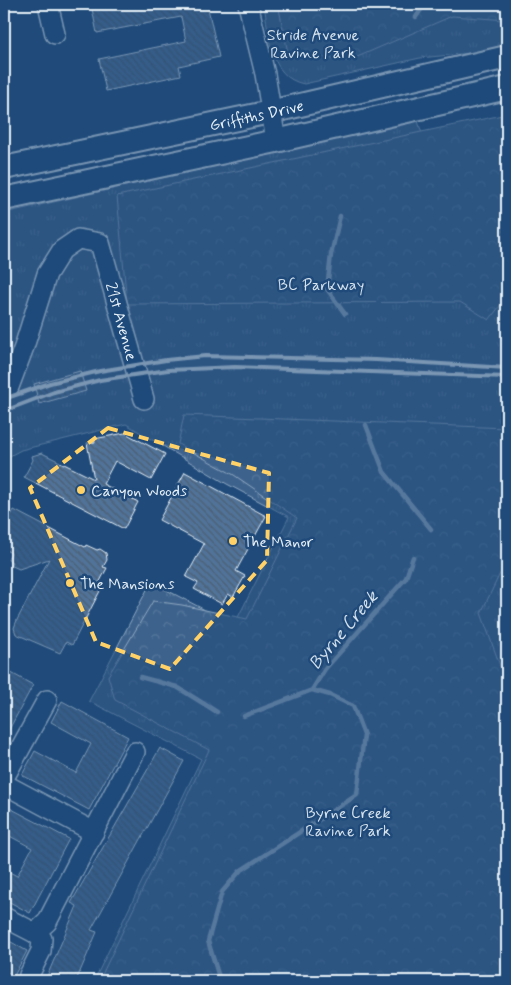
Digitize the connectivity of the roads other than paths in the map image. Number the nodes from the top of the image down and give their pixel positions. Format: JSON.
{"nodes":[{"id":1,"x":48,"y":4,"type":"edge"},
{"id":2,"x":248,"y":4,"type":"edge"},
{"id":3,"x":55,"y":34,"type":"dead end"},
{"id":4,"x":507,"y":57,"type":"edge"},
{"id":5,"x":507,"y":88,"type":"edge"},
{"id":6,"x":270,"y":112,"type":"junction"},
{"id":7,"x":276,"y":141,"type":"junction"},
{"id":8,"x":4,"y":168,"type":"edge"},
{"id":9,"x":4,"y":199,"type":"edge"},
{"id":10,"x":4,"y":389,"type":"edge"},
{"id":11,"x":144,"y":399,"type":"dead end"},
{"id":12,"x":47,"y":700,"type":"dead end"},
{"id":13,"x":135,"y":752,"type":"dead end"},
{"id":14,"x":4,"y":778,"type":"edge"},
{"id":15,"x":4,"y":784,"type":"edge"},
{"id":16,"x":94,"y":832,"type":"junction"},
{"id":17,"x":4,"y":917,"type":"edge"},
{"id":18,"x":35,"y":933,"type":"junction"},
{"id":19,"x":29,"y":975,"type":"dead end"}],
"edges":[{"from":1,"to":3,"type":"street"},
{"from":2,"to":6,"type":"street"},
{"from":4,"to":6,"type":"main road","name":"Griffiths Drive"},
{"from":5,"to":7,"type":"main road","name":"Griffiths Drive"},
{"from":6,"to":7,"type":"street"},
{"from":6,"to":8,"type":"main road","name":"Griffiths Drive"},
{"from":7,"to":9,"type":"main road","name":"Griffiths Drive"},
{"from":10,"to":11,"type":"street","name":"21st Avenue"},
{"from":12,"to":14,"type":"street"},
{"from":13,"to":16,"type":"street"},
{"from":15,"to":16,"type":"street"},
{"from":16,"to":18,"type":"street"},
{"from":17,"to":18,"type":"street"},
{"from":18,"to":19,"type":"street"}]}
